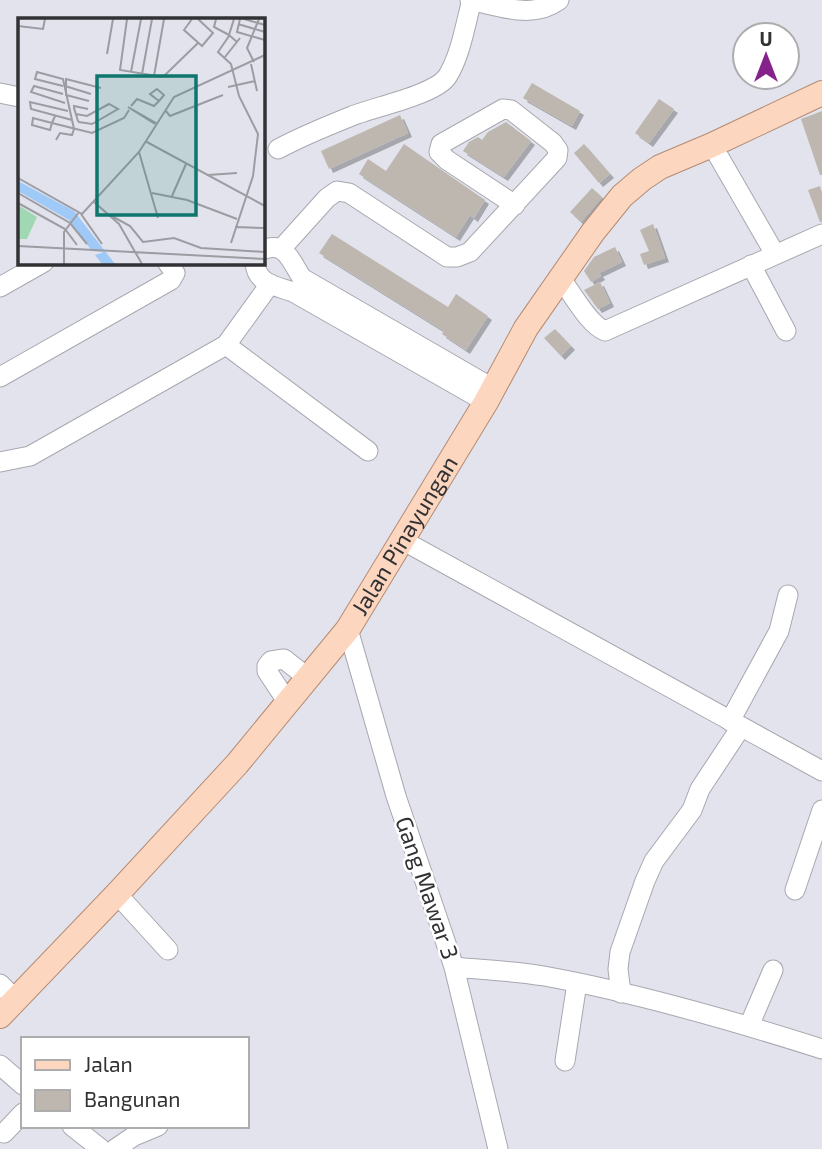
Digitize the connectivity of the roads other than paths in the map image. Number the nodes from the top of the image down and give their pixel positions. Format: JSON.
{"nodes":[{"id":1,"x":471,"y":0,"type":"edge"},
{"id":2,"x":559,"y":0,"type":"edge"},
{"id":3,"x":0,"y":93,"type":"edge"},
{"id":4,"x":822,"y":93,"type":"edge"},
{"id":5,"x":18,"y":97,"type":"edge"},
{"id":6,"x":712,"y":145,"type":"junction"},
{"id":7,"x":278,"y":149,"type":"dead end"},
{"id":8,"x":515,"y":205,"type":"junction"},
{"id":9,"x":822,"y":234,"type":"edge"},
{"id":10,"x":272,"y":249,"type":"edge"},
{"id":11,"x":775,"y":254,"type":"junction"},
{"id":12,"x":40,"y":264,"type":"edge"},
{"id":13,"x":168,"y":264,"type":"edge"},
{"id":14,"x":255,"y":264,"type":"edge"},
{"id":15,"x":751,"y":265,"type":"junction"},
{"id":16,"x":561,"y":279,"type":"junction"},
{"id":17,"x":270,"y":284,"type":"junction"},
{"id":18,"x":0,"y":287,"type":"edge"},
{"id":19,"x":306,"y":290,"type":"junction"},
{"id":20,"x":786,"y":331,"type":"dead end"},
{"id":21,"x":226,"y":345,"type":"junction"},
{"id":22,"x":0,"y":377,"type":"edge"},
{"id":23,"x":490,"y":395,"type":"junction"},
{"id":24,"x":368,"y":450,"type":"dead end"},
{"id":25,"x":0,"y":462,"type":"edge"},
{"id":26,"x":402,"y":540,"type":"junction"},
{"id":27,"x":788,"y":595,"type":"dead end"},
{"id":28,"x":348,"y":629,"type":"junction"},
{"id":29,"x":308,"y":678,"type":"junction"},
{"id":30,"x":288,"y":704,"type":"junction"},
{"id":31,"x":736,"y":724,"type":"junction"},
{"id":32,"x":822,"y":771,"type":"edge"},
{"id":33,"x":822,"y":810,"type":"edge"},
{"id":34,"x":795,"y":890,"type":"dead end"},
{"id":35,"x":117,"y":894,"type":"junction"},
{"id":36,"x":168,"y":950,"type":"dead end"},
{"id":37,"x":454,"y":967,"type":"junction"},
{"id":38,"x":773,"y":970,"type":"dead end"},
{"id":39,"x":577,"y":983,"type":"junction"},
{"id":40,"x":621,"y":993,"type":"junction"},
{"id":41,"x":5,"y":1000,"type":"edge"},
{"id":42,"x":750,"y":1026,"type":"junction"},
{"id":43,"x":822,"y":1049,"type":"edge"},
{"id":44,"x":565,"y":1061,"type":"dead end"},
{"id":45,"x":0,"y":1065,"type":"edge"},
{"id":46,"x":21,"y":1084,"type":"edge"},
{"id":47,"x":21,"y":1115,"type":"edge"},
{"id":48,"x":75,"y":1128,"type":"edge"},
{"id":49,"x":156,"y":1128,"type":"edge"},
{"id":50,"x":4,"y":1133,"type":"dead end"},
{"id":51,"x":141,"y":1143,"type":"edge"},
{"id":52,"x":103,"y":1149,"type":"edge"},
{"id":53,"x":498,"y":1149,"type":"edge"}],
"edges":[{"from":1,"to":2,"type":"street"},
{"from":1,"to":7,"type":"street"},
{"from":3,"to":5,"type":"street"},
{"from":4,"to":6,"type":"main road","name":"Jalan Pinayungan"},
{"from":6,"to":11,"type":"street"},
{"from":6,"to":16,"type":"main road","name":"Jalan Pinayungan"},
{"from":8,"to":8,"type":"street"},
{"from":8,"to":10,"type":"street"},
{"from":9,"to":11,"type":"street"},
{"from":10,"to":19,"type":"street"},
{"from":11,"to":15,"type":"street"},
{"from":12,"to":18,"type":"street"},
{"from":13,"to":22,"type":"street"},
{"from":14,"to":17,"type":"street"},
{"from":15,"to":16,"type":"street"},
{"from":15,"to":20,"type":"street"},
{"from":16,"to":23,"type":"main road","name":"Jalan Pinayungan"},
{"from":17,"to":19,"type":"street"},
{"from":17,"to":21,"type":"street"},
{"from":19,"to":23,"type":"street"},
{"from":21,"to":24,"type":"street"},
{"from":21,"to":25,"type":"street"},
{"from":23,"to":26,"type":"main road","name":"Jalan Pinayungan"},
{"from":26,"to":28,"type":"main road","name":"Jalan Pinayungan"},
{"from":26,"to":31,"type":"street"},
{"from":27,"to":31,"type":"street"},
{"from":28,"to":29,"type":"main road","name":"Jalan Pinayungan"},
{"from":28,"to":37,"type":"street","name":"Gang Mawar 3"},
{"from":29,"to":30,"type":"main road","name":"Jalan Pinayungan"},
{"from":29,"to":30,"type":"street"},
{"from":30,"to":35,"type":"main road","name":"Jalan Pinayungan"},
{"from":31,"to":32,"type":"street"},
{"from":31,"to":40,"type":"street"},
{"from":33,"to":34,"type":"street"},
{"from":35,"to":36,"type":"street"},
{"from":35,"to":41,"type":"main road","name":"Jalan Pinayungan"},
{"from":37,"to":39,"type":"street"},
{"from":37,"to":53,"type":"street","name":"Gang Mawar 3"},
{"from":38,"to":42,"type":"street"},
{"from":39,"to":40,"type":"street"},
{"from":39,"to":44,"type":"street"},
{"from":40,"to":42,"type":"street"},
{"from":42,"to":43,"type":"street"},
{"from":45,"to":46,"type":"street"},
{"from":47,"to":50,"type":"street"},
{"from":48,"to":52,"type":"street"},
{"from":49,"to":51,"type":"street"},
{"from":51,"to":52,"type":"street"}]}
